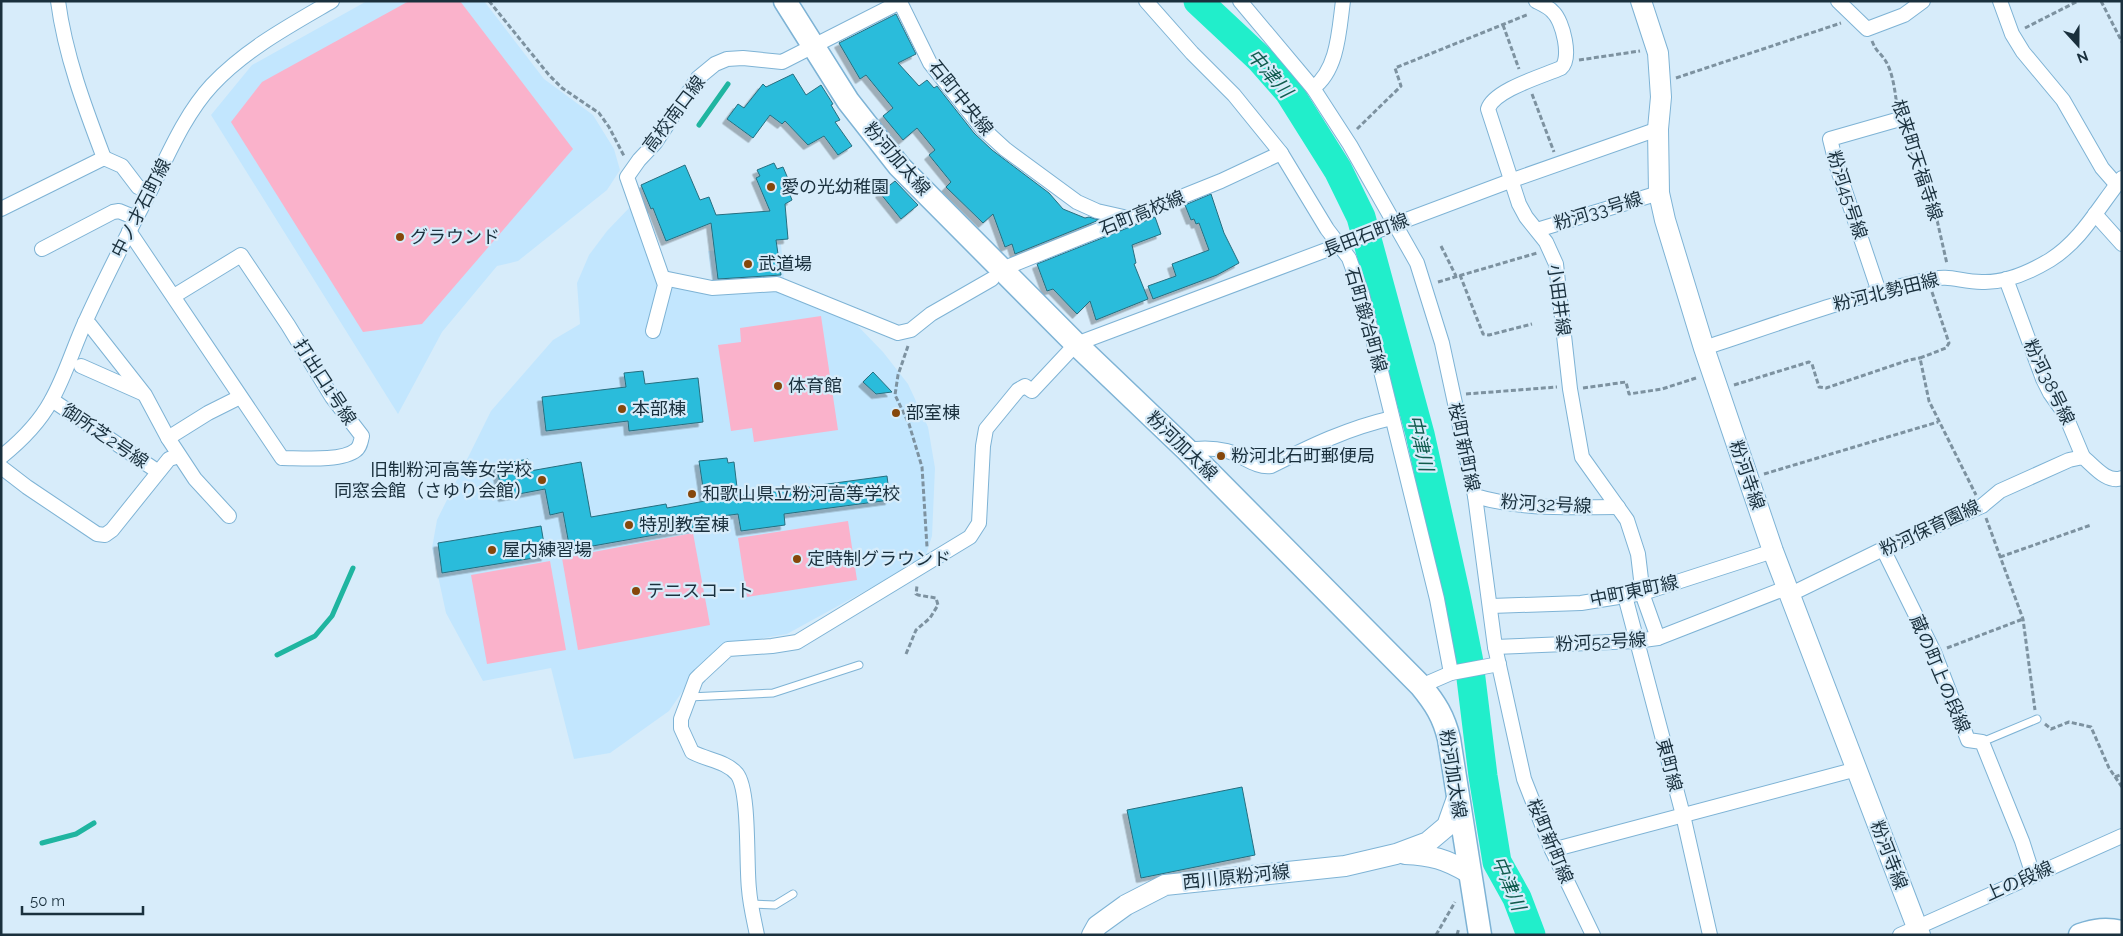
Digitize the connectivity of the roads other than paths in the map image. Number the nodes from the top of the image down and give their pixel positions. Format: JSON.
{"nodes":[{"id":1,"x":58,"y":1,"type":"edge"},
{"id":2,"x":332,"y":1,"type":"edge"},
{"id":3,"x":785,"y":1,"type":"edge"},
{"id":4,"x":1146,"y":1,"type":"edge"},
{"id":5,"x":1240,"y":1,"type":"edge"},
{"id":6,"x":1343,"y":1,"type":"edge"},
{"id":7,"x":1641,"y":1,"type":"edge"},
{"id":8,"x":1838,"y":1,"type":"edge"},
{"id":9,"x":1923,"y":1,"type":"edge"},
{"id":10,"x":2000,"y":1,"type":"edge"},
{"id":11,"x":900,"y":2,"type":"edge"},
{"id":12,"x":1541,"y":4,"type":"edge"},
{"id":13,"x":814,"y":46,"type":"junction"},
{"id":14,"x":1313,"y":88,"type":"junction"},
{"id":15,"x":1900,"y":120,"type":"road end"},
{"id":16,"x":1658,"y":129,"type":"junction"},
{"id":17,"x":1281,"y":154,"type":"junction"},
{"id":18,"x":104,"y":158,"type":"junction"},
{"id":19,"x":1510,"y":180,"type":"junction"},
{"id":20,"x":2119,"y":181,"type":"edge"},
{"id":21,"x":150,"y":191,"type":"junction"},
{"id":22,"x":1659,"y":192,"type":"junction"},
{"id":23,"x":1,"y":209,"type":"edge"},
{"id":24,"x":2096,"y":214,"type":"junction"},
{"id":25,"x":1128,"y":218,"type":"junction"},
{"id":26,"x":133,"y":225,"type":"junction"},
{"id":27,"x":1389,"y":226,"type":"junction"},
{"id":28,"x":1538,"y":230,"type":"junction"},
{"id":29,"x":1344,"y":244,"type":"junction"},
{"id":30,"x":2122,"y":244,"type":"edge"},
{"id":31,"x":42,"y":249,"type":"dead end"},
{"id":32,"x":997,"y":274,"type":"junction"},
{"id":33,"x":663,"y":278,"type":"junction"},
{"id":34,"x":2006,"y":279,"type":"junction"},
{"id":35,"x":1879,"y":292,"type":"junction"},
{"id":36,"x":174,"y":296,"type":"junction"},
{"id":37,"x":85,"y":322,"type":"junction"},
{"id":38,"x":654,"y":331,"type":"dead end"},
{"id":39,"x":1076,"y":344,"type":"junction"},
{"id":40,"x":1704,"y":348,"type":"junction"},
{"id":41,"x":81,"y":366,"type":"dead end"},
{"id":42,"x":145,"y":395,"type":"junction"},
{"id":43,"x":240,"y":397,"type":"junction"},
{"id":44,"x":52,"y":400,"type":"junction"},
{"id":45,"x":1392,"y":418,"type":"junction"},
{"id":46,"x":168,"y":438,"type":"junction"},
{"id":47,"x":1187,"y":450,"type":"junction"},
{"id":48,"x":179,"y":456,"type":"junction"},
{"id":49,"x":1,"y":457,"type":"edge"},
{"id":50,"x":2083,"y":457,"type":"junction"},
{"id":51,"x":1,"y":467,"type":"edge"},
{"id":52,"x":157,"y":471,"type":"junction"},
{"id":53,"x":2122,"y":478,"type":"edge"},
{"id":54,"x":1475,"y":496,"type":"junction"},
{"id":55,"x":1618,"y":507,"type":"junction"},
{"id":56,"x":229,"y":516,"type":"dead end"},
{"id":57,"x":1883,"y":549,"type":"junction"},
{"id":58,"x":1773,"y":551,"type":"junction"},
{"id":59,"x":1788,"y":592,"type":"junction"},
{"id":60,"x":1643,"y":594,"type":"junction"},
{"id":61,"x":1625,"y":596,"type":"junction"},
{"id":62,"x":1491,"y":606,"type":"junction"},
{"id":63,"x":1658,"y":638,"type":"junction"},
{"id":64,"x":1636,"y":641,"type":"junction"},
{"id":65,"x":1495,"y":647,"type":"junction"},
{"id":66,"x":859,"y":664,"type":"dead end"},
{"id":67,"x":1494,"y":665,"type":"junction"},
{"id":68,"x":1452,"y":673,"type":"junction"},
{"id":69,"x":1421,"y":686,"type":"junction"},
{"id":70,"x":689,"y":697,"type":"junction"},
{"id":71,"x":2037,"y":719,"type":"road end"},
{"id":72,"x":1982,"y":742,"type":"junction"},
{"id":73,"x":1857,"y":769,"type":"junction"},
{"id":74,"x":1457,"y":798,"type":"junction"},
{"id":75,"x":1683,"y":815,"type":"junction"},
{"id":76,"x":2122,"y":836,"type":"edge"},
{"id":77,"x":1552,"y":850,"type":"junction"},
{"id":78,"x":1396,"y":854,"type":"junction"},
{"id":79,"x":2033,"y":874,"type":"junction"},
{"id":80,"x":1469,"y":876,"type":"junction"},
{"id":81,"x":793,"y":894,"type":"dead end"},
{"id":82,"x":751,"y":904,"type":"junction"},
{"id":83,"x":1912,"y":932,"type":"edge"},
{"id":84,"x":2122,"y":932,"type":"edge"},
{"id":85,"x":757,"y":935,"type":"edge"},
{"id":86,"x":1092,"y":935,"type":"edge"},
{"id":87,"x":1480,"y":935,"type":"edge"},
{"id":88,"x":1593,"y":935,"type":"edge"},
{"id":89,"x":1710,"y":935,"type":"edge"},
{"id":90,"x":2080,"y":935,"type":"edge"}],
"edges":[{"from":1,"to":18,"type":"street"},
{"from":2,"to":21,"type":"street","name":"中ノ才石町線"},
{"from":3,"to":13,"type":"main road","name":"粉河加太線"},
{"from":4,"to":17,"type":"street","name":"石町鍛冶町線"},
{"from":5,"to":14,"type":"street","name":"桜町新町線"},
{"from":6,"to":14,"type":"street"},
{"from":7,"to":16,"type":"main road","name":"粉河寺線"},
{"from":8,"to":9,"type":"street"},
{"from":10,"to":20,"type":"street"},
{"from":11,"to":13,"type":"street","name":"石町中央線"},
{"from":11,"to":25,"type":"street","name":"石町中央線"},
{"from":12,"to":19,"type":"street","name":"小田井線"},
{"from":13,"to":32,"type":"main road","name":"粉河加太線"},
{"from":13,"to":33,"type":"street","name":"高校南口線"},
{"from":14,"to":27,"type":"street","name":"桜町新町線"},
{"from":15,"to":35,"type":"street","name":"粉河45号線"},
{"from":16,"to":19,"type":"street","name":"長田石町線"},
{"from":16,"to":22,"type":"main road","name":"粉河寺線"},
{"from":17,"to":25,"type":"street","name":"石町高校線"},
{"from":17,"to":29,"type":"street","name":"石町鍛冶町線"},
{"from":18,"to":21,"type":"street"},
{"from":18,"to":23,"type":"street"},
{"from":19,"to":27,"type":"street","name":"長田石町線"},
{"from":19,"to":28,"type":"street","name":"小田井線"},
{"from":20,"to":24,"type":"street","name":"粉河北勢田線"},
{"from":21,"to":26,"type":"street","name":"中ノ才石町線"},
{"from":22,"to":28,"type":"street","name":"粉河33号線"},
{"from":22,"to":40,"type":"main road","name":"粉河寺線"},
{"from":24,"to":30,"type":"street"},
{"from":24,"to":34,"type":"street","name":"粉河北勢田線"},
{"from":25,"to":32,"type":"street","name":"石町高校線"},
{"from":26,"to":31,"type":"street"},
{"from":26,"to":36,"type":"street","name":"打出口1号線"},
{"from":26,"to":37,"type":"street","name":"中ノ才石町線"},
{"from":27,"to":29,"type":"street","name":"長田石町線"},
{"from":27,"to":54,"type":"street","name":"桜町新町線"},
{"from":28,"to":55,"type":"street","name":"小田井線"},
{"from":29,"to":39,"type":"street","name":"長田石町線"},
{"from":29,"to":45,"type":"street","name":"石町鍛冶町線"},
{"from":32,"to":33,"type":"street","name":"石町高校線"},
{"from":32,"to":39,"type":"main road","name":"粉河加太線"},
{"from":33,"to":38,"type":"street"},
{"from":34,"to":35,"type":"street","name":"粉河北勢田線"},
{"from":34,"to":50,"type":"street","name":"粉河38号線"},
{"from":35,"to":40,"type":"street","name":"粉河北勢田線"},
{"from":36,"to":43,"type":"street","name":"打出口1号線"},
{"from":36,"to":43,"type":"street","name":"打出口1号線"},
{"from":37,"to":42,"type":"street"},
{"from":37,"to":44,"type":"street","name":"中ノ才石町線"},
{"from":39,"to":47,"type":"main road","name":"粉河加太線"},
{"from":39,"to":70,"type":"street"},
{"from":40,"to":58,"type":"main road","name":"粉河寺線"},
{"from":41,"to":42,"type":"street"},
{"from":42,"to":46,"type":"street"},
{"from":43,"to":46,"type":"street"},
{"from":44,"to":49,"type":"street","name":"中ノ才石町線"},
{"from":44,"to":52,"type":"street","name":"御所芝2号線"},
{"from":45,"to":47,"type":"street"},
{"from":45,"to":68,"type":"street","name":"石町鍛冶町線"},
{"from":46,"to":48,"type":"street"},
{"from":47,"to":69,"type":"main road","name":"粉河加太線"},
{"from":48,"to":52,"type":"street"},
{"from":48,"to":56,"type":"street"},
{"from":50,"to":53,"type":"street"},
{"from":50,"to":57,"type":"street","name":"粉河保育園線"},
{"from":51,"to":52,"type":"street"},
{"from":54,"to":55,"type":"street","name":"粉河32号線"},
{"from":54,"to":62,"type":"street","name":"桜町新町線"},
{"from":55,"to":60,"type":"street","name":"小田井線"},
{"from":57,"to":59,"type":"street","name":"粉河保育園線"},
{"from":57,"to":72,"type":"street","name":"蔵の町上の段線"},
{"from":58,"to":59,"type":"main road","name":"粉河寺線"},
{"from":58,"to":60,"type":"street","name":"中町東町線"},
{"from":59,"to":63,"type":"street","name":"粉河52号線"},
{"from":59,"to":73,"type":"main road","name":"粉河寺線"},
{"from":60,"to":61,"type":"street","name":"中町東町線"},
{"from":60,"to":63,"type":"street","name":"小田井線"},
{"from":61,"to":62,"type":"street","name":"中町東町線"},
{"from":61,"to":64,"type":"street","name":"東町線"},
{"from":62,"to":65,"type":"street","name":"桜町新町線"},
{"from":63,"to":64,"type":"street","name":"粉河52号線"},
{"from":64,"to":65,"type":"street","name":"粉河52号線"},
{"from":64,"to":75,"type":"street","name":"東町線"},
{"from":65,"to":67,"type":"street","name":"桜町新町線"},
{"from":66,"to":70,"type":"lane"},
{"from":67,"to":68,"type":"street"},
{"from":67,"to":77,"type":"street","name":"桜町新町線"},
{"from":68,"to":69,"type":"street"},
{"from":69,"to":74,"type":"main road","name":"粉河加太線"},
{"from":70,"to":82,"type":"street"},
{"from":71,"to":72,"type":"lane"},
{"from":72,"to":79,"type":"street","name":"蔵の町上の段線"},
{"from":73,"to":75,"type":"street"},
{"from":73,"to":83,"type":"main road","name":"粉河寺線"},
{"from":74,"to":78,"type":"main road","name":"西川原粉河線"},
{"from":74,"to":80,"type":"main road","name":"粉河加太線"},
{"from":75,"to":77,"type":"street"},
{"from":75,"to":89,"type":"street","name":"東町線"},
{"from":76,"to":79,"type":"street","name":"上の段線"},
{"from":77,"to":88,"type":"street","name":"桜町新町線"},
{"from":78,"to":80,"type":"main road","name":"西川原粉河線"},
{"from":78,"to":86,"type":"main road","name":"西川原粉河線"},
{"from":79,"to":83,"type":"street","name":"上の段線"},
{"from":80,"to":87,"type":"main road","name":"粉河加太線"},
{"from":81,"to":82,"type":"lane"},
{"from":82,"to":85,"type":"street"},
{"from":84,"to":90,"type":"main road"}]}
